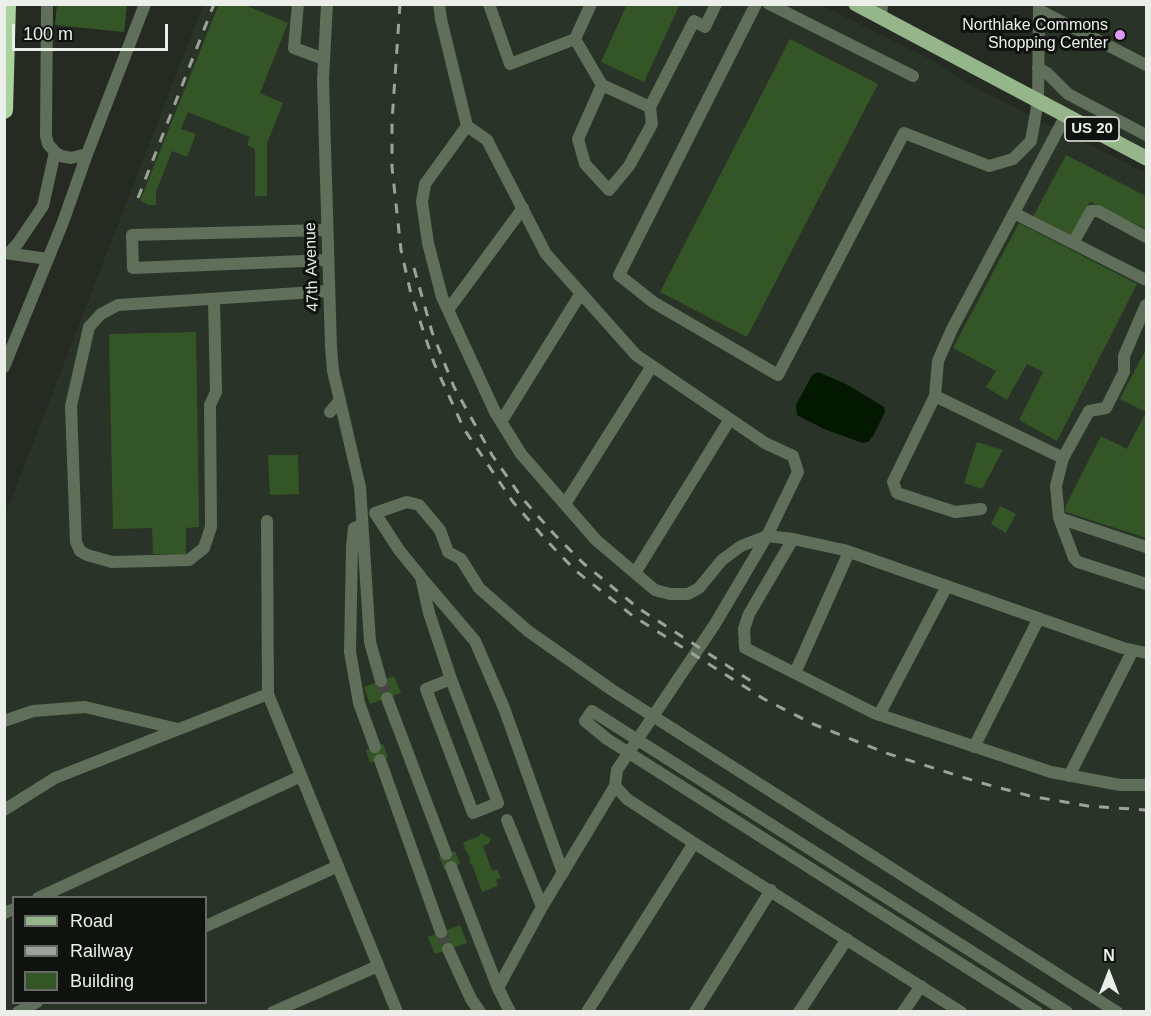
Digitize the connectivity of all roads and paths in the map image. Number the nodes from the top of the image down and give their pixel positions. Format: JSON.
{"nodes":[{"id":1,"x":7,"y":4,"type":"edge"},
{"id":2,"x":47,"y":4,"type":"edge"},
{"id":3,"x":145,"y":4,"type":"edge"},
{"id":4,"x":298,"y":4,"type":"edge"},
{"id":5,"x":327,"y":4,"type":"edge"},
{"id":6,"x":440,"y":4,"type":"edge"},
{"id":7,"x":489,"y":4,"type":"edge"},
{"id":8,"x":591,"y":4,"type":"edge"},
{"id":9,"x":716,"y":4,"type":"edge"},
{"id":10,"x":756,"y":4,"type":"edge"},
{"id":11,"x":769,"y":4,"type":"edge"},
{"id":12,"x":856,"y":4,"type":"edge"},
{"id":13,"x":1039,"y":7,"type":"edge"},
{"id":14,"x":881,"y":11,"type":"edge"},
{"id":15,"x":575,"y":39,"type":"junction"},
{"id":16,"x":324,"y":58,"type":"junction"},
{"id":17,"x":1146,"y":65,"type":"edge"},
{"id":18,"x":1038,"y":68,"type":"junction"},
{"id":19,"x":913,"y":76,"type":"dead end"},
{"id":20,"x":602,"y":85,"type":"junction"},
{"id":21,"x":1038,"y":101,"type":"junction"},
{"id":22,"x":650,"y":107,"type":"junction"},
{"id":23,"x":4,"y":110,"type":"edge"},
{"id":24,"x":1066,"y":115,"type":"junction"},
{"id":25,"x":467,"y":126,"type":"junction"},
{"id":26,"x":1146,"y":135,"type":"edge"},
{"id":27,"x":55,"y":152,"type":"junction"},
{"id":28,"x":87,"y":154,"type":"junction"},
{"id":29,"x":1146,"y":158,"type":"edge"},
{"id":30,"x":523,"y":208,"type":"junction"},
{"id":31,"x":1014,"y":213,"type":"junction"},
{"id":32,"x":327,"y":230,"type":"junction"},
{"id":33,"x":1146,"y":237,"type":"edge"},
{"id":34,"x":1073,"y":243,"type":"junction"},
{"id":35,"x":7,"y":253,"type":"edge"},
{"id":36,"x":48,"y":259,"type":"junction"},
{"id":37,"x":328,"y":260,"type":"junction"},
{"id":38,"x":1146,"y":280,"type":"edge"},
{"id":39,"x":329,"y":291,"type":"junction"},
{"id":40,"x":581,"y":293,"type":"junction"},
{"id":41,"x":214,"y":299,"type":"junction"},
{"id":42,"x":1146,"y":305,"type":"edge"},
{"id":43,"x":448,"y":310,"type":"junction"},
{"id":44,"x":652,"y":366,"type":"junction"},
{"id":45,"x":4,"y":367,"type":"edge"},
{"id":46,"x":935,"y":396,"type":"junction"},
{"id":47,"x":340,"y":400,"type":"junction"},
{"id":48,"x":330,"y":412,"type":"dead end"},
{"id":49,"x":730,"y":418,"type":"junction"},
{"id":50,"x":501,"y":422,"type":"junction"},
{"id":51,"x":1063,"y":458,"type":"junction"},
{"id":52,"x":565,"y":504,"type":"junction"},
{"id":53,"x":981,"y":509,"type":"dead end"},
{"id":54,"x":366,"y":517,"type":"junction"},
{"id":55,"x":1059,"y":518,"type":"junction"},
{"id":56,"x":267,"y":521,"type":"dead end"},
{"id":57,"x":768,"y":536,"type":"junction"},
{"id":58,"x":793,"y":539,"type":"junction"},
{"id":59,"x":1146,"y":547,"type":"edge"},
{"id":60,"x":849,"y":552,"type":"junction"},
{"id":61,"x":635,"y":573,"type":"junction"},
{"id":62,"x":421,"y":577,"type":"junction"},
{"id":63,"x":1146,"y":584,"type":"edge"},
{"id":64,"x":947,"y":586,"type":"junction"},
{"id":65,"x":1039,"y":618,"type":"junction"},
{"id":66,"x":1133,"y":650,"type":"junction"},
{"id":67,"x":1146,"y":653,"type":"edge"},
{"id":68,"x":795,"y":673,"type":"junction"},
{"id":69,"x":451,"y":679,"type":"junction"},
{"id":70,"x":381,"y":681,"type":"tunnel mouth"},
{"id":71,"x":268,"y":694,"type":"junction"},
{"id":72,"x":387,"y":698,"type":"tunnel mouth"},
{"id":73,"x":879,"y":715,"type":"junction"},
{"id":74,"x":653,"y":716,"type":"junction"},
{"id":75,"x":4,"y":721,"type":"edge"},
{"id":76,"x":178,"y":729,"type":"junction"},
{"id":77,"x":638,"y":739,"type":"junction"},
{"id":78,"x":375,"y":747,"type":"dead end"},
{"id":79,"x":974,"y":747,"type":"junction"},
{"id":80,"x":629,"y":752,"type":"junction"},
{"id":81,"x":380,"y":760,"type":"dead end"},
{"id":82,"x":301,"y":776,"type":"junction"},
{"id":83,"x":1069,"y":776,"type":"junction"},
{"id":84,"x":1146,"y":785,"type":"edge"},
{"id":85,"x":615,"y":786,"type":"junction"},
{"id":86,"x":4,"y":810,"type":"edge"},
{"id":87,"x":507,"y":820,"type":"dead end"},
{"id":88,"x":694,"y":843,"type":"junction"},
{"id":89,"x":446,"y":854,"type":"dead end"},
{"id":90,"x":338,"y":866,"type":"junction"},
{"id":91,"x":451,"y":867,"type":"dead end"},
{"id":92,"x":563,"y":873,"type":"junction"},
{"id":93,"x":771,"y":890,"type":"junction"},
{"id":94,"x":40,"y":896,"type":"edge"},
{"id":95,"x":542,"y":908,"type":"junction"},
{"id":96,"x":207,"y":926,"type":"edge"},
{"id":97,"x":441,"y":932,"type":"tunnel mouth"},
{"id":98,"x":847,"y":939,"type":"junction"},
{"id":99,"x":448,"y":949,"type":"tunnel mouth"},
{"id":100,"x":378,"y":966,"type":"junction"},
{"id":101,"x":921,"y":986,"type":"junction"},
{"id":102,"x":498,"y":988,"type":"junction"},
{"id":103,"x":33,"y":1004,"type":"edge"},
{"id":104,"x":18,"y":1011,"type":"edge"},
{"id":105,"x":273,"y":1011,"type":"edge"},
{"id":106,"x":397,"y":1011,"type":"edge"},
{"id":107,"x":480,"y":1011,"type":"edge"},
{"id":108,"x":510,"y":1011,"type":"edge"},
{"id":109,"x":587,"y":1011,"type":"edge"},
{"id":110,"x":695,"y":1011,"type":"edge"},
{"id":111,"x":799,"y":1011,"type":"edge"},
{"id":112,"x":903,"y":1011,"type":"edge"},
{"id":113,"x":961,"y":1011,"type":"edge"},
{"id":114,"x":1038,"y":1011,"type":"edge"},
{"id":115,"x":1067,"y":1011,"type":"edge"},
{"id":116,"x":1117,"y":1011,"type":"edge"}],
"edges":[{"from":1,"to":23,"type":"highway"},
{"from":2,"to":27,"type":"street"},
{"from":3,"to":28,"type":"street"},
{"from":4,"to":16,"type":"street"},
{"from":5,"to":16,"type":"street","name":"47th Avenue"},
{"from":6,"to":25,"type":"street"},
{"from":7,"to":15,"type":"street"},
{"from":8,"to":15,"type":"street"},
{"from":9,"to":22,"type":"street"},
{"from":10,"to":21,"type":"street"},
{"from":11,"to":19,"type":"street"},
{"from":12,"to":14,"type":"main road","number":"US 20"},
{"from":13,"to":17,"type":"street"},
{"from":13,"to":18,"type":"street"},
{"from":14,"to":21,"type":"main road","number":"US 20"},
{"from":15,"to":20,"type":"street"},
{"from":16,"to":32,"type":"street","name":"47th Avenue"},
{"from":18,"to":21,"type":"street"},
{"from":18,"to":26,"type":"street"},
{"from":20,"to":22,"type":"street"},
{"from":20,"to":22,"type":"street"},
{"from":21,"to":24,"type":"main road","number":"US 20"},
{"from":24,"to":29,"type":"main road","number":"US 20"},
{"from":24,"to":31,"type":"street"},
{"from":25,"to":30,"type":"street"},
{"from":25,"to":43,"type":"street"},
{"from":27,"to":28,"type":"street"},
{"from":27,"to":35,"type":"street"},
{"from":28,"to":36,"type":"street"},
{"from":30,"to":40,"type":"street"},
{"from":30,"to":43,"type":"street"},
{"from":31,"to":34,"type":"street"},
{"from":31,"to":46,"type":"street"},
{"from":32,"to":37,"type":"street","name":"47th Avenue"},
{"from":32,"to":37,"type":"street"},
{"from":33,"to":34,"type":"street"},
{"from":34,"to":38,"type":"street"},
{"from":35,"to":36,"type":"street"},
{"from":36,"to":45,"type":"street"},
{"from":37,"to":39,"type":"street","name":"47th Avenue"},
{"from":39,"to":41,"type":"street"},
{"from":39,"to":47,"type":"street","name":"47th Avenue"},
{"from":40,"to":44,"type":"street"},
{"from":40,"to":50,"type":"street"},
{"from":41,"to":41,"type":"street"},
{"from":42,"to":51,"type":"street"},
{"from":43,"to":50,"type":"street"},
{"from":44,"to":49,"type":"street"},
{"from":44,"to":52,"type":"street"},
{"from":46,"to":51,"type":"street"},
{"from":46,"to":53,"type":"street"},
{"from":47,"to":48,"type":"street"},
{"from":47,"to":54,"type":"street","name":"47th Avenue"},
{"from":49,"to":57,"type":"street"},
{"from":49,"to":61,"type":"street"},
{"from":50,"to":52,"type":"street"},
{"from":51,"to":55,"type":"street"},
{"from":52,"to":61,"type":"street"},
{"from":54,"to":62,"type":"street"},
{"from":54,"to":70,"type":"street","name":"47th Avenue"},
{"from":54,"to":74,"type":"street"},
{"from":54,"to":78,"type":"street","name":"47th Avenue"},
{"from":55,"to":59,"type":"street"},
{"from":55,"to":63,"type":"street"},
{"from":56,"to":71,"type":"street"},
{"from":57,"to":58,"type":"street"},
{"from":57,"to":61,"type":"street"},
{"from":57,"to":74,"type":"street"},
{"from":58,"to":60,"type":"street"},
{"from":58,"to":68,"type":"street"},
{"from":60,"to":64,"type":"street"},
{"from":60,"to":68,"type":"street"},
{"from":62,"to":69,"type":"street"},
{"from":62,"to":92,"type":"street"},
{"from":64,"to":65,"type":"street"},
{"from":64,"to":73,"type":"street"},
{"from":65,"to":66,"type":"street"},
{"from":65,"to":79,"type":"street"},
{"from":66,"to":67,"type":"street"},
{"from":66,"to":83,"type":"street"},
{"from":68,"to":73,"type":"street"},
{"from":69,"to":69,"type":"street"},
{"from":71,"to":76,"type":"street"},
{"from":71,"to":82,"type":"street"},
{"from":72,"to":89,"type":"street"},
{"from":73,"to":79,"type":"street"},
{"from":74,"to":77,"type":"street"},
{"from":74,"to":116,"type":"street"},
{"from":75,"to":76,"type":"street"},
{"from":76,"to":86,"type":"street"},
{"from":77,"to":80,"type":"street"},
{"from":77,"to":80,"type":"street"},
{"from":77,"to":115,"type":"street"},
{"from":79,"to":83,"type":"street"},
{"from":80,"to":85,"type":"street"},
{"from":80,"to":114,"type":"street"},
{"from":81,"to":97,"type":"street"},
{"from":82,"to":90,"type":"street"},
{"from":82,"to":94,"type":"street"},
{"from":83,"to":84,"type":"street"},
{"from":85,"to":88,"type":"street"},
{"from":85,"to":92,"type":"street"},
{"from":87,"to":95,"type":"street"},
{"from":88,"to":93,"type":"street"},
{"from":88,"to":109,"type":"street"},
{"from":90,"to":96,"type":"street"},
{"from":90,"to":100,"type":"street"},
{"from":91,"to":102,"type":"street"},
{"from":92,"to":95,"type":"street"},
{"from":93,"to":98,"type":"street"},
{"from":93,"to":110,"type":"street"},
{"from":95,"to":102,"type":"street"},
{"from":98,"to":101,"type":"street"},
{"from":98,"to":111,"type":"street"},
{"from":99,"to":107,"type":"street"},
{"from":100,"to":105,"type":"street"},
{"from":100,"to":106,"type":"street"},
{"from":101,"to":112,"type":"street"},
{"from":101,"to":113,"type":"street"},
{"from":102,"to":108,"type":"street"},
{"from":103,"to":104,"type":"street"}]}
